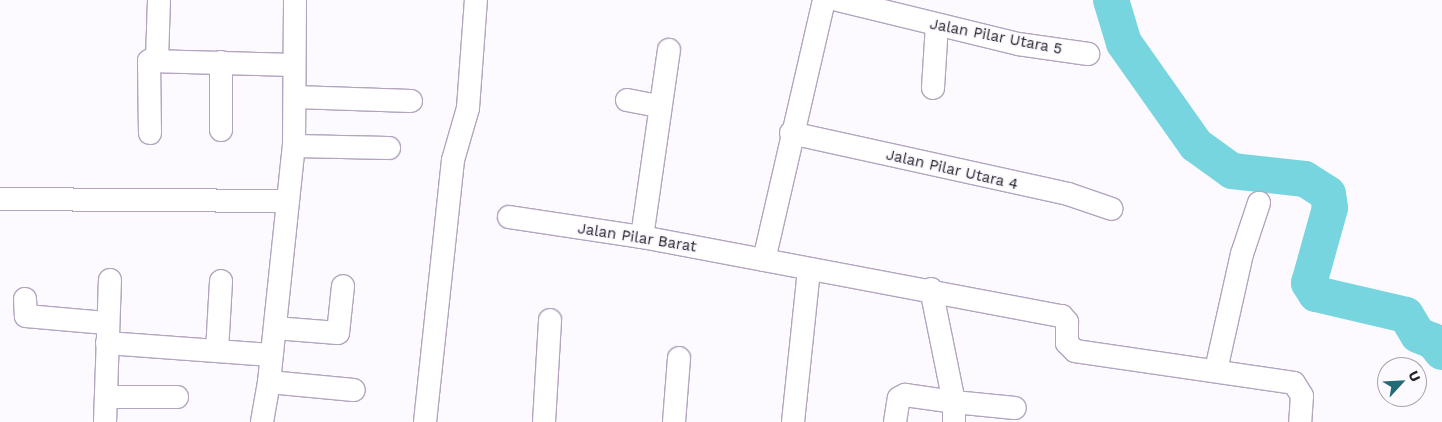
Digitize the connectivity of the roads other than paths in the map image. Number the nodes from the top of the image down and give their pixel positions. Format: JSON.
{"nodes":[{"id":1,"x":159,"y":0,"type":"edge"},
{"id":2,"x":295,"y":0,"type":"edge"},
{"id":3,"x":476,"y":0,"type":"edge"},
{"id":4,"x":828,"y":0,"type":"edge"},
{"id":5,"x":838,"y":0,"type":"edge"},
{"id":6,"x":906,"y":9,"type":"edge"},
{"id":7,"x":937,"y":25,"type":"junction"},
{"id":8,"x":669,"y":50,"type":"dead end"},
{"id":9,"x":1088,"y":54,"type":"dead end"},
{"id":10,"x":157,"y":60,"type":"junction"},
{"id":11,"x":221,"y":62,"type":"junction"},
{"id":12,"x":294,"y":65,"type":"junction"},
{"id":13,"x":933,"y":88,"type":"dead end"},
{"id":14,"x":295,"y":98,"type":"junction"},
{"id":15,"x":626,"y":100,"type":"dead end"},
{"id":16,"x":411,"y":101,"type":"dead end"},
{"id":17,"x":659,"y":106,"type":"junction"},
{"id":18,"x":221,"y":130,"type":"dead end"},
{"id":19,"x":150,"y":133,"type":"dead end"},
{"id":20,"x":791,"y":133,"type":"junction"},
{"id":21,"x":294,"y":146,"type":"junction"},
{"id":22,"x":389,"y":148,"type":"dead end"},
{"id":23,"x":0,"y":199,"type":"edge"},
{"id":24,"x":286,"y":201,"type":"junction"},
{"id":25,"x":1259,"y":203,"type":"dead end"},
{"id":26,"x":1112,"y":209,"type":"dead end"},
{"id":27,"x":509,"y":218,"type":"dead end"},
{"id":28,"x":642,"y":237,"type":"junction"},
{"id":29,"x":764,"y":260,"type":"junction"},
{"id":30,"x":809,"y":270,"type":"junction"},
{"id":31,"x":110,"y":280,"type":"dead end"},
{"id":32,"x":221,"y":281,"type":"dead end"},
{"id":33,"x":344,"y":286,"type":"dead end"},
{"id":34,"x":931,"y":290,"type":"junction"},
{"id":35,"x":26,"y":299,"type":"dead end"},
{"id":36,"x":550,"y":320,"type":"dead end"},
{"id":37,"x":275,"y":328,"type":"junction"},
{"id":38,"x":107,"y":333,"type":"junction"},
{"id":39,"x":217,"y":350,"type":"junction"},
{"id":40,"x":271,"y":355,"type":"junction"},
{"id":41,"x":679,"y":358,"type":"dead end"},
{"id":42,"x":1216,"y":370,"type":"junction"},
{"id":43,"x":269,"y":382,"type":"junction"},
{"id":44,"x":354,"y":390,"type":"dead end"},
{"id":45,"x":106,"y":397,"type":"junction"},
{"id":46,"x":177,"y":397,"type":"dead end"},
{"id":47,"x":1015,"y":408,"type":"dead end"},
{"id":48,"x":954,"y":412,"type":"edge"},
{"id":49,"x":105,"y":422,"type":"edge"},
{"id":50,"x":262,"y":422,"type":"edge"},
{"id":51,"x":424,"y":422,"type":"edge"},
{"id":52,"x":544,"y":422,"type":"edge"},
{"id":53,"x":674,"y":422,"type":"edge"},
{"id":54,"x":793,"y":422,"type":"edge"},
{"id":55,"x":895,"y":422,"type":"edge"},
{"id":56,"x":1300,"y":422,"type":"edge"}],
"edges":[{"from":1,"to":10,"type":"street"},
{"from":2,"to":12,"type":"street"},
{"from":3,"to":51,"type":"street"},
{"from":4,"to":20,"type":"street"},
{"from":5,"to":6,"type":"street","name":"Jalan Pilar Utara 5"},
{"from":6,"to":7,"type":"street","name":"Jalan Pilar Utara 5"},
{"from":7,"to":9,"type":"street","name":"Jalan Pilar Utara 5"},
{"from":7,"to":13,"type":"street"},
{"from":8,"to":17,"type":"street"},
{"from":10,"to":11,"type":"street"},
{"from":10,"to":19,"type":"street"},
{"from":11,"to":12,"type":"street"},
{"from":11,"to":18,"type":"street"},
{"from":12,"to":14,"type":"street"},
{"from":14,"to":16,"type":"street"},
{"from":14,"to":21,"type":"street"},
{"from":15,"to":17,"type":"street"},
{"from":17,"to":28,"type":"street"},
{"from":20,"to":26,"type":"street","name":"Jalan Pilar Utara 4"},
{"from":20,"to":29,"type":"street"},
{"from":21,"to":22,"type":"street"},
{"from":21,"to":24,"type":"street"},
{"from":23,"to":24,"type":"street"},
{"from":24,"to":37,"type":"street"},
{"from":25,"to":42,"type":"street"},
{"from":27,"to":28,"type":"street","name":"Jalan Pilar Barat"},
{"from":28,"to":29,"type":"street","name":"Jalan Pilar Barat"},
{"from":29,"to":30,"type":"street","name":"Jalan Pilar Barat"},
{"from":30,"to":34,"type":"street","name":"Jalan Pilar Barat"},
{"from":30,"to":54,"type":"street"},
{"from":31,"to":38,"type":"street"},
{"from":32,"to":39,"type":"street"},
{"from":33,"to":37,"type":"street"},
{"from":34,"to":42,"type":"street","name":"Jalan Pilar Barat"},
{"from":34,"to":48,"type":"street"},
{"from":35,"to":38,"type":"street"},
{"from":36,"to":52,"type":"street"},
{"from":37,"to":40,"type":"street"},
{"from":38,"to":39,"type":"street"},
{"from":38,"to":45,"type":"street"},
{"from":39,"to":40,"type":"street"},
{"from":40,"to":43,"type":"street"},
{"from":41,"to":53,"type":"street"},
{"from":42,"to":56,"type":"street","name":"Jalan Pilar Barat"},
{"from":43,"to":44,"type":"street"},
{"from":43,"to":50,"type":"street"},
{"from":45,"to":46,"type":"street"},
{"from":45,"to":49,"type":"street"},
{"from":47,"to":48,"type":"street"},
{"from":48,"to":55,"type":"street"}]}
